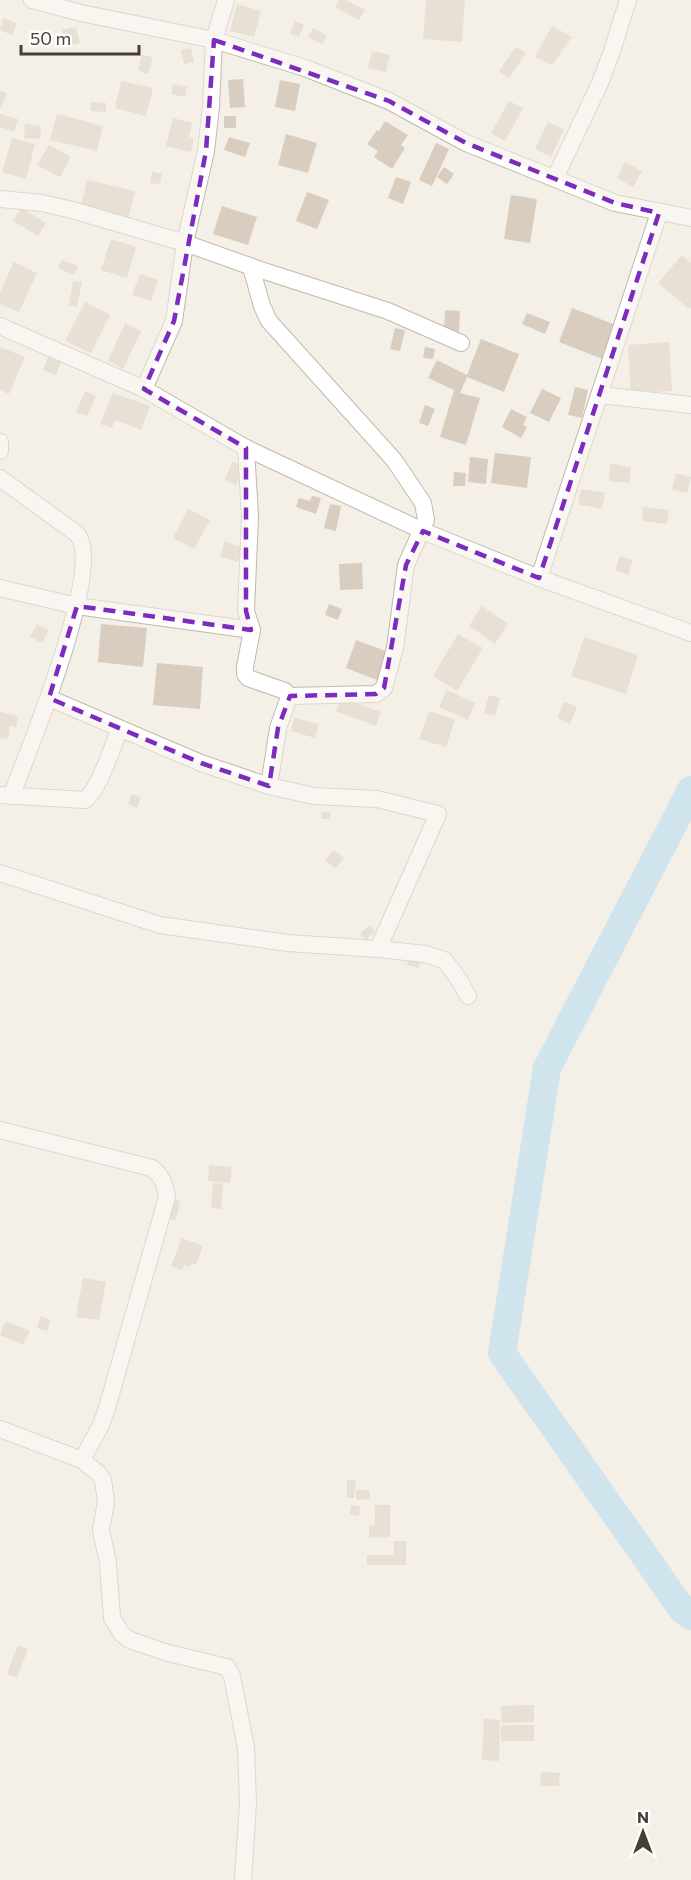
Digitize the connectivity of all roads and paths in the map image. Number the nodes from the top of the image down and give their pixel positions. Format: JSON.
{"nodes":[{"id":1,"x":32,"y":0,"type":"edge"},
{"id":2,"x":226,"y":0,"type":"edge"},
{"id":3,"x":628,"y":0,"type":"edge"},
{"id":4,"x":214,"y":40,"type":"junction"},
{"id":5,"x":555,"y":178,"type":"junction"},
{"id":6,"x":0,"y":199,"type":"edge"},
{"id":7,"x":659,"y":213,"type":"junction"},
{"id":8,"x":691,"y":219,"type":"edge"},
{"id":9,"x":185,"y":243,"type":"junction"},
{"id":10,"x":251,"y":267,"type":"junction"},
{"id":11,"x":0,"y":326,"type":"edge"},
{"id":12,"x":460,"y":343,"type":"dead end"},
{"id":13,"x":144,"y":390,"type":"junction"},
{"id":14,"x":600,"y":395,"type":"junction"},
{"id":15,"x":691,"y":405,"type":"edge"},
{"id":16,"x":0,"y":442,"type":"edge"},
{"id":17,"x":246,"y":448,"type":"junction"},
{"id":18,"x":0,"y":451,"type":"edge"},
{"id":19,"x":0,"y":478,"type":"edge"},
{"id":20,"x":423,"y":531,"type":"junction"},
{"id":21,"x":539,"y":578,"type":"junction"},
{"id":22,"x":0,"y":588,"type":"edge"},
{"id":23,"x":77,"y":606,"type":"junction"},
{"id":24,"x":252,"y":630,"type":"junction"},
{"id":25,"x":691,"y":633,"type":"edge"},
{"id":26,"x":288,"y":696,"type":"junction"},
{"id":27,"x":49,"y":699,"type":"junction"},
{"id":28,"x":120,"y":729,"type":"junction"},
{"id":29,"x":269,"y":786,"type":"junction"},
{"id":30,"x":6,"y":796,"type":"edge"},
{"id":31,"x":0,"y":873,"type":"edge"},
{"id":32,"x":378,"y":949,"type":"junction"},
{"id":33,"x":468,"y":996,"type":"dead end"},
{"id":34,"x":0,"y":1130,"type":"edge"},
{"id":35,"x":0,"y":1429,"type":"edge"},
{"id":36,"x":82,"y":1460,"type":"junction"},
{"id":37,"x":243,"y":1880,"type":"edge"}],
"edges":[{"from":1,"to":4,"type":"street"},
{"from":2,"to":4,"type":"street"},
{"from":3,"to":5,"type":"street"},
{"from":4,"to":5,"type":"street"},
{"from":4,"to":9,"type":"street"},
{"from":5,"to":7,"type":"street"},
{"from":6,"to":9,"type":"street"},
{"from":7,"to":8,"type":"street"},
{"from":7,"to":14,"type":"street"},
{"from":9,"to":10,"type":"street"},
{"from":9,"to":13,"type":"street"},
{"from":10,"to":12,"type":"street"},
{"from":10,"to":20,"type":"street"},
{"from":11,"to":13,"type":"street"},
{"from":13,"to":17,"type":"street"},
{"from":14,"to":15,"type":"street"},
{"from":14,"to":21,"type":"street"},
{"from":16,"to":18,"type":"street"},
{"from":17,"to":20,"type":"street"},
{"from":17,"to":24,"type":"street"},
{"from":19,"to":23,"type":"street"},
{"from":20,"to":21,"type":"street"},
{"from":20,"to":26,"type":"street"},
{"from":21,"to":25,"type":"street"},
{"from":22,"to":23,"type":"street"},
{"from":23,"to":24,"type":"street"},
{"from":23,"to":27,"type":"street"},
{"from":24,"to":26,"type":"street"},
{"from":26,"to":29,"type":"street"},
{"from":27,"to":28,"type":"street"},
{"from":27,"to":30,"type":"street"},
{"from":28,"to":29,"type":"street"},
{"from":28,"to":30,"type":"street"},
{"from":29,"to":32,"type":"street"},
{"from":31,"to":32,"type":"street"},
{"from":32,"to":33,"type":"street"},
{"from":34,"to":36,"type":"street"},
{"from":35,"to":36,"type":"street"},
{"from":36,"to":37,"type":"street"}]}
